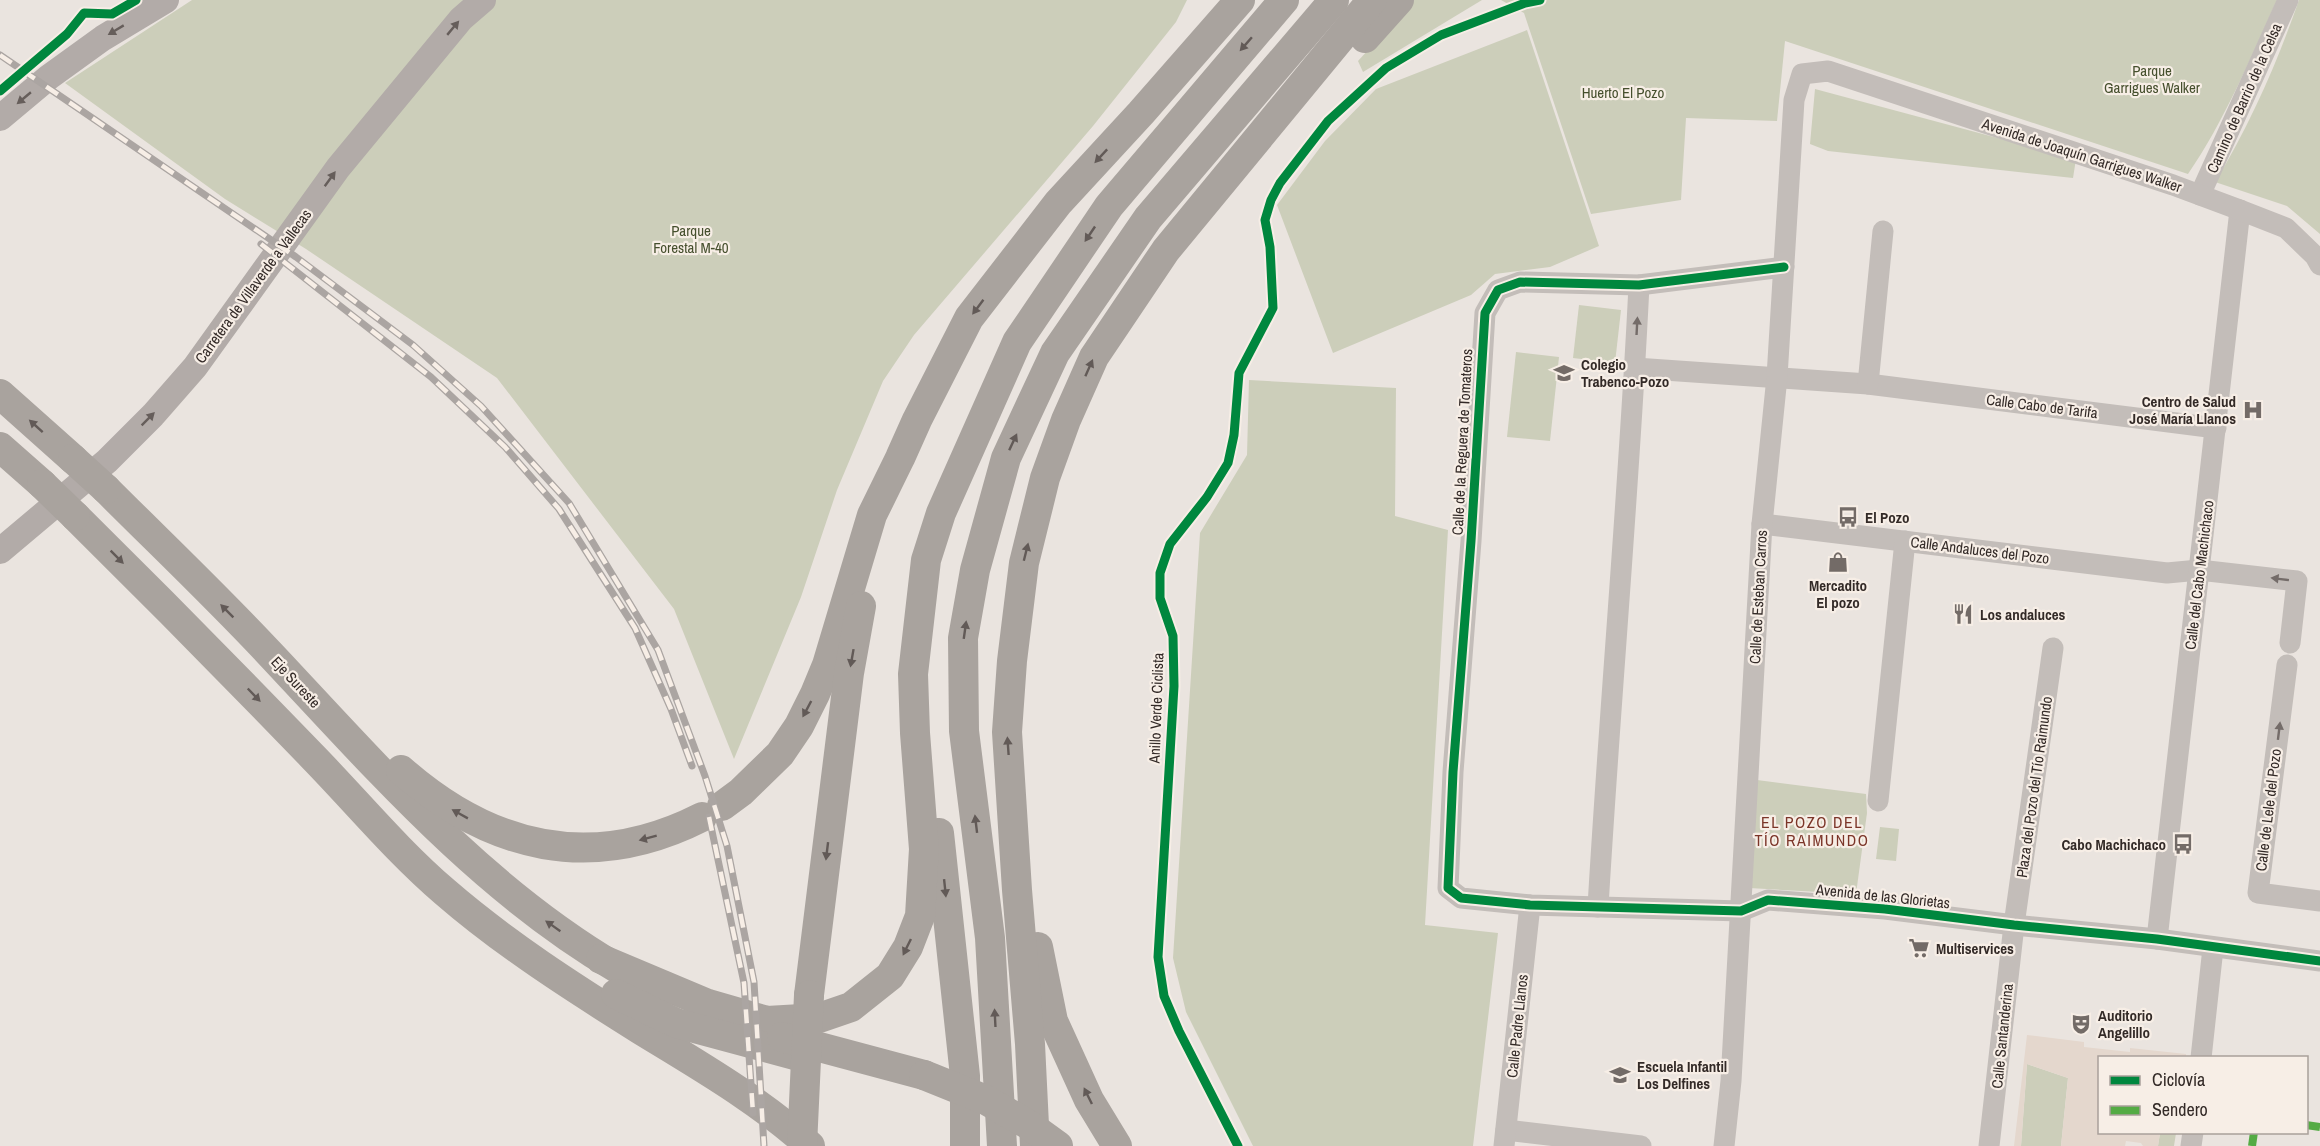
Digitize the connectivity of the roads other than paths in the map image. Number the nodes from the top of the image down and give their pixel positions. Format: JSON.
{"nodes":[{"id":1,"x":166,"y":0,"type":"edge"},
{"id":2,"x":483,"y":0,"type":"edge"},
{"id":3,"x":1221,"y":0,"type":"edge"},
{"id":4,"x":1240,"y":0,"type":"edge"},
{"id":5,"x":1284,"y":0,"type":"edge"},
{"id":6,"x":1334,"y":0,"type":"edge"},
{"id":7,"x":1372,"y":0,"type":"edge"},
{"id":8,"x":1399,"y":0,"type":"edge"},
{"id":9,"x":2288,"y":0,"type":"edge"},
{"id":10,"x":1828,"y":71,"type":"joint"},
{"id":11,"x":1141,"y":113,"type":"junction"},
{"id":12,"x":0,"y":118,"type":"edge"},
{"id":13,"x":2200,"y":195,"type":"junction"},
{"id":14,"x":2240,"y":210,"type":"junction"},
{"id":15,"x":1883,"y":231,"type":"dead end"},
{"id":16,"x":1167,"y":250,"type":"junction"},
{"id":17,"x":2320,"y":265,"type":"edge"},
{"id":18,"x":1784,"y":267,"type":"junction"},
{"id":19,"x":1639,"y":285,"type":"junction"},
{"id":20,"x":1635,"y":368,"type":"junction"},
{"id":21,"x":1777,"y":377,"type":"junction"},
{"id":22,"x":1868,"y":384,"type":"junction"},
{"id":23,"x":0,"y":394,"type":"edge"},
{"id":24,"x":2216,"y":428,"type":"junction"},
{"id":25,"x":0,"y":447,"type":"edge"},
{"id":26,"x":965,"y":456,"type":"junction"},
{"id":27,"x":900,"y":458,"type":"junction"},
{"id":28,"x":41,"y":515,"type":"junction"},
{"id":29,"x":1762,"y":524,"type":"junction"},
{"id":30,"x":0,"y":536,"type":"edge"},
{"id":31,"x":1905,"y":541,"type":"junction"},
{"id":32,"x":0,"y":551,"type":"edge"},
{"id":33,"x":2199,"y":570,"type":"junction"},
{"id":34,"x":2290,"y":643,"type":"dead end"},
{"id":35,"x":2053,"y":648,"type":"dead end"},
{"id":36,"x":269,"y":652,"type":"junction"},
{"id":37,"x":2287,"y":665,"type":"dead end"},
{"id":38,"x":1878,"y":801,"type":"dead end"},
{"id":39,"x":1012,"y":804,"type":"junction"},
{"id":40,"x":360,"y":806,"type":"junction"},
{"id":41,"x":1448,"y":888,"type":"joint"},
{"id":42,"x":2320,"y":900,"type":"edge"},
{"id":43,"x":1530,"y":905,"type":"junction"},
{"id":44,"x":1598,"y":907,"type":"junction"},
{"id":45,"x":1741,"y":911,"type":"junction"},
{"id":46,"x":2014,"y":925,"type":"junction"},
{"id":47,"x":2157,"y":939,"type":"junction"},
{"id":48,"x":2213,"y":948,"type":"junction"},
{"id":49,"x":601,"y":959,"type":"junction"},
{"id":50,"x":2320,"y":961,"type":"edge"},
{"id":51,"x":640,"y":1029,"type":"junction"},
{"id":52,"x":2201,"y":1056,"type":"edge"},
{"id":53,"x":918,"y":1082,"type":"junction"},
{"id":54,"x":1505,"y":1138,"type":"edge"},
{"id":55,"x":802,"y":1146,"type":"edge"},
{"id":56,"x":810,"y":1146,"type":"edge"},
{"id":57,"x":826,"y":1146,"type":"edge"},
{"id":58,"x":965,"y":1146,"type":"edge"},
{"id":59,"x":1002,"y":1146,"type":"edge"},
{"id":60,"x":1026,"y":1146,"type":"edge"},
{"id":61,"x":1035,"y":1146,"type":"edge"},
{"id":62,"x":1058,"y":1146,"type":"edge"},
{"id":63,"x":1118,"y":1146,"type":"edge"},
{"id":64,"x":1641,"y":1146,"type":"edge"},
{"id":65,"x":1724,"y":1146,"type":"edge"},
{"id":66,"x":1989,"y":1146,"type":"edge"}],
"edges":[{"from":1,"to":12,"type":"main road","one_way":true},
{"from":28,"to":2,"type":"main road","name":"Carretera de Villaverde a Vallecas","one_way":true},
{"from":3,"to":11,"type":"highway"},
{"from":4,"to":11,"type":"highway"},
{"from":5,"to":26,"type":"highway","one_way":true},
{"from":59,"to":6,"type":"highway","one_way":true},
{"from":7,"to":16,"type":"highway"},
{"from":8,"to":16,"type":"highway"},
{"from":9,"to":13,"type":"street","name":"Camino de Barrio de la Celsa"},
{"from":10,"to":13,"type":"street","name":"Avenida de Joaquín Garrigues Walker"},
{"from":10,"to":18,"type":"street","name":"Calle de Esteban Carros"},
{"from":11,"to":27,"type":"highway","one_way":true},
{"from":13,"to":14,"type":"street","name":"Avenida de Joaquín Garrigues Walker"},
{"from":14,"to":17,"type":"street","name":"Avenida de Joaquín Garrigues Walker"},
{"from":14,"to":24,"type":"street","name":"Calle del Cabo Machichaco"},
{"from":15,"to":22,"type":"street"},
{"from":39,"to":16,"type":"highway","one_way":true},
{"from":18,"to":19,"type":"street","name":"Calle de la Reguera de Tomateros"},
{"from":18,"to":21,"type":"street","name":"Calle de Esteban Carros"},
{"from":20,"to":19,"type":"street","one_way":true},
{"from":19,"to":41,"type":"street","name":"Calle de la Reguera de Tomateros"},
{"from":20,"to":21,"type":"street","name":"Calle Cabo de Tarifa"},
{"from":20,"to":44,"type":"street"},
{"from":21,"to":22,"type":"street","name":"Calle Cabo de Tarifa"},
{"from":21,"to":29,"type":"street","name":"Calle de Esteban Carros"},
{"from":22,"to":24,"type":"street","name":"Calle Cabo de Tarifa"},
{"from":36,"to":23,"type":"highway","name":"Eje Sureste","one_way":true,"bridge":true},
{"from":24,"to":33,"type":"street","name":"Calle del Cabo Machichaco"},
{"from":25,"to":40,"type":"highway","one_way":true,"bridge":true},
{"from":26,"to":49,"type":"highway","one_way":true},
{"from":26,"to":58,"type":"highway","one_way":true},
{"from":27,"to":36,"type":"highway","one_way":true},
{"from":27,"to":55,"type":"highway","one_way":true,"bridge":true},
{"from":28,"to":30,"type":"main road"},
{"from":28,"to":32,"type":"main road","name":"Carretera de Villaverde a Vallecas"},
{"from":29,"to":31,"type":"street","name":"Calle Andaluces del Pozo"},
{"from":29,"to":45,"type":"street","name":"Calle de Esteban Carros"},
{"from":31,"to":33,"type":"street","name":"Calle Andaluces del Pozo"},
{"from":31,"to":38,"type":"street"},
{"from":34,"to":33,"type":"street","one_way":true},
{"from":33,"to":47,"type":"street","name":"Calle del Cabo Machichaco"},
{"from":35,"to":46,"type":"street","name":"Plaza del Pozo del Tío Raimundo"},
{"from":49,"to":36,"type":"highway","name":"Eje Sureste","one_way":true},
{"from":42,"to":37,"type":"street","name":"Calle de Lele del Pozo","one_way":true},
{"from":39,"to":61,"type":"highway"},
{"from":63,"to":39,"type":"highway","one_way":true},
{"from":40,"to":51,"type":"highway"},
{"from":40,"to":53,"type":"highway"},
{"from":41,"to":43,"type":"street","name":"Avenida de las Glorietas"},
{"from":43,"to":44,"type":"street","name":"Avenida de las Glorietas"},
{"from":43,"to":54,"type":"street","name":"Calle Padre Llanos"},
{"from":44,"to":45,"type":"street","name":"Avenida de las Glorietas"},
{"from":45,"to":46,"type":"street","name":"Avenida de las Glorietas"},
{"from":45,"to":65,"type":"street","name":"Calle de Esteban Carros"},
{"from":46,"to":47,"type":"street","name":"Avenida de las Glorietas"},
{"from":46,"to":66,"type":"street","name":"Calle Santanderina"},
{"from":47,"to":48,"type":"street","name":"Avenida de las Glorietas"},
{"from":48,"to":50,"type":"street","name":"Avenida de las Glorietas"},
{"from":48,"to":52,"type":"street"},
{"from":49,"to":53,"type":"highway"},
{"from":51,"to":56,"type":"highway"},
{"from":51,"to":57,"type":"highway"},
{"from":53,"to":60,"type":"highway"},
{"from":53,"to":62,"type":"highway","bridge":true},
{"from":54,"to":64,"type":"street"}]}
